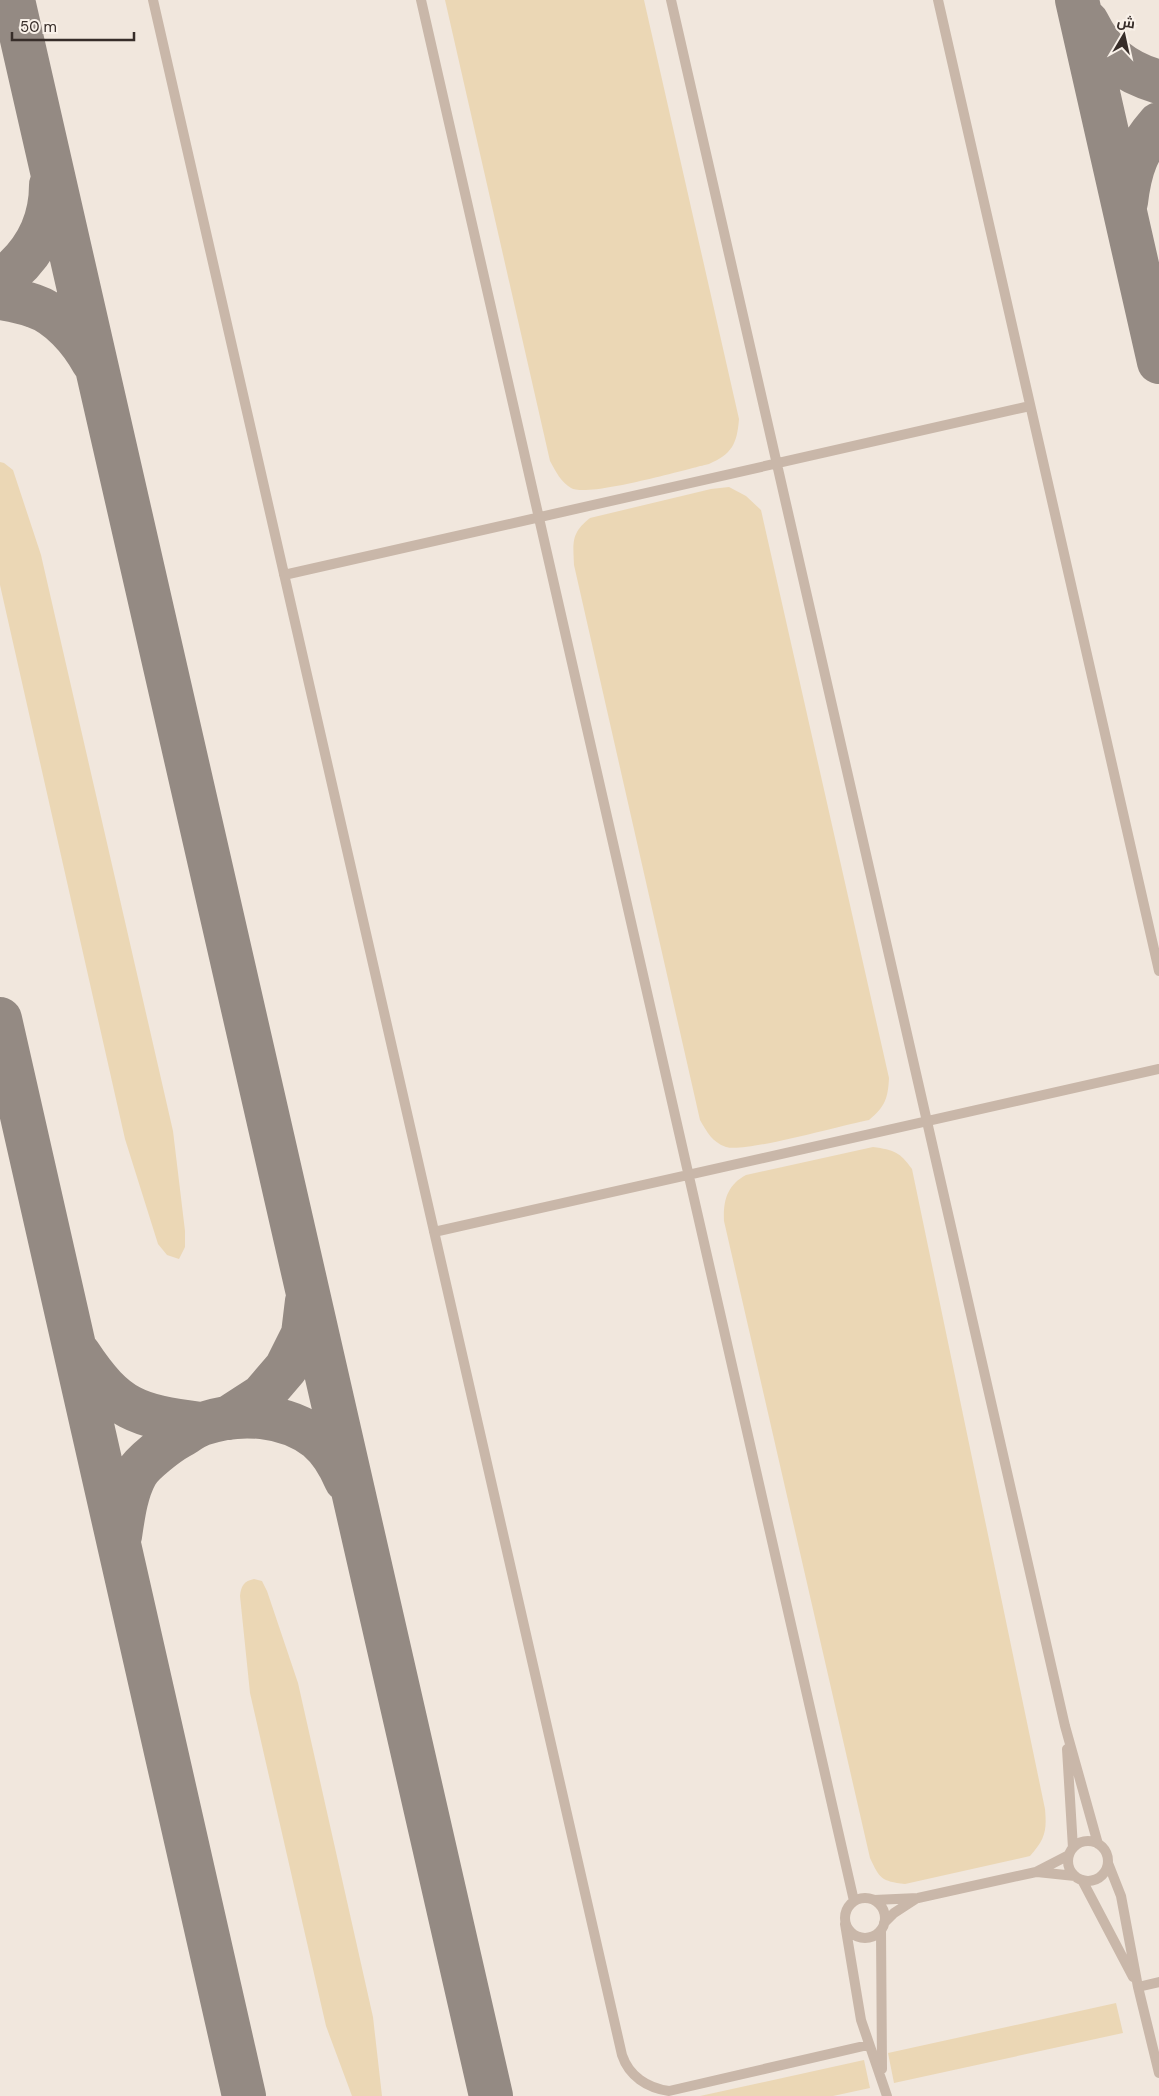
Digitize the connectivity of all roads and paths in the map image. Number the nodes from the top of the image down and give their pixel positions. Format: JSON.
{"nodes":[{"id":1,"x":153,"y":0,"type":"edge"},
{"id":2,"x":421,"y":0,"type":"edge"},
{"id":3,"x":671,"y":0,"type":"edge"},
{"id":4,"x":938,"y":0,"type":"edge"},
{"id":5,"x":1030,"y":406,"type":"junction"},
{"id":6,"x":776,"y":463,"type":"junction"},
{"id":7,"x":539,"y":517,"type":"junction"},
{"id":8,"x":284,"y":576,"type":"junction"},
{"id":9,"x":1159,"y":970,"type":"edge"},
{"id":10,"x":1159,"y":1069,"type":"edge"},
{"id":11,"x":926,"y":1122,"type":"junction"},
{"id":12,"x":689,"y":1175,"type":"junction"},
{"id":13,"x":434,"y":1232,"type":"junction"},
{"id":14,"x":1065,"y":1726,"type":"junction"},
{"id":15,"x":1098,"y":1844,"type":"junction"},
{"id":16,"x":1071,"y":1852,"type":"junction"},
{"id":17,"x":1108,"y":1863,"type":"junction"},
{"id":18,"x":1036,"y":1872,"type":"junction"},
{"id":19,"x":1079,"y":1878,"type":"junction"},
{"id":20,"x":918,"y":1898,"type":"junction"},
{"id":21,"x":874,"y":1900,"type":"junction"},
{"id":22,"x":854,"y":1901,"type":"junction"},
{"id":23,"x":845,"y":1924,"type":"junction"},
{"id":24,"x":883,"y":1927,"type":"junction"},
{"id":25,"x":1159,"y":1982,"type":"edge"},
{"id":26,"x":1138,"y":1987,"type":"junction"},
{"id":27,"x":868,"y":2044,"type":"junction"},
{"id":28,"x":1159,"y":2072,"type":"edge"},
{"id":29,"x":882,"y":2078,"type":"junction"},
{"id":30,"x":886,"y":2096,"type":"edge"}],
"edges":[{"from":1,"to":8,"type":"lane"},
{"from":2,"to":7,"type":"lane"},
{"from":3,"to":6,"type":"lane"},
{"from":4,"to":5,"type":"lane"},
{"from":5,"to":6,"type":"lane"},
{"from":5,"to":9,"type":"lane"},
{"from":6,"to":7,"type":"lane"},
{"from":6,"to":11,"type":"lane"},
{"from":7,"to":8,"type":"lane"},
{"from":7,"to":12,"type":"lane"},
{"from":8,"to":13,"type":"lane"},
{"from":10,"to":11,"type":"lane"},
{"from":11,"to":12,"type":"lane"},
{"from":11,"to":14,"type":"lane"},
{"from":12,"to":13,"type":"lane"},
{"from":12,"to":22,"type":"lane"},
{"from":13,"to":27,"type":"lane"},
{"from":14,"to":15,"type":"lane"},
{"from":14,"to":16,"type":"lane"},
{"from":15,"to":16,"type":"lane"},
{"from":15,"to":17,"type":"lane"},
{"from":16,"to":18,"type":"lane"},
{"from":16,"to":19,"type":"lane"},
{"from":17,"to":19,"type":"lane"},
{"from":17,"to":26,"type":"lane"},
{"from":18,"to":19,"type":"lane"},
{"from":18,"to":20,"type":"lane"},
{"from":19,"to":26,"type":"lane"},
{"from":20,"to":21,"type":"lane"},
{"from":20,"to":24,"type":"lane"},
{"from":21,"to":22,"type":"lane"},
{"from":21,"to":24,"type":"lane"},
{"from":22,"to":23,"type":"lane"},
{"from":23,"to":24,"type":"lane"},
{"from":23,"to":27,"type":"lane"},
{"from":24,"to":29,"type":"lane"},
{"from":25,"to":26,"type":"lane"},
{"from":26,"to":28,"type":"lane"},
{"from":27,"to":29,"type":"lane"},
{"from":29,"to":30,"type":"lane"}]}
